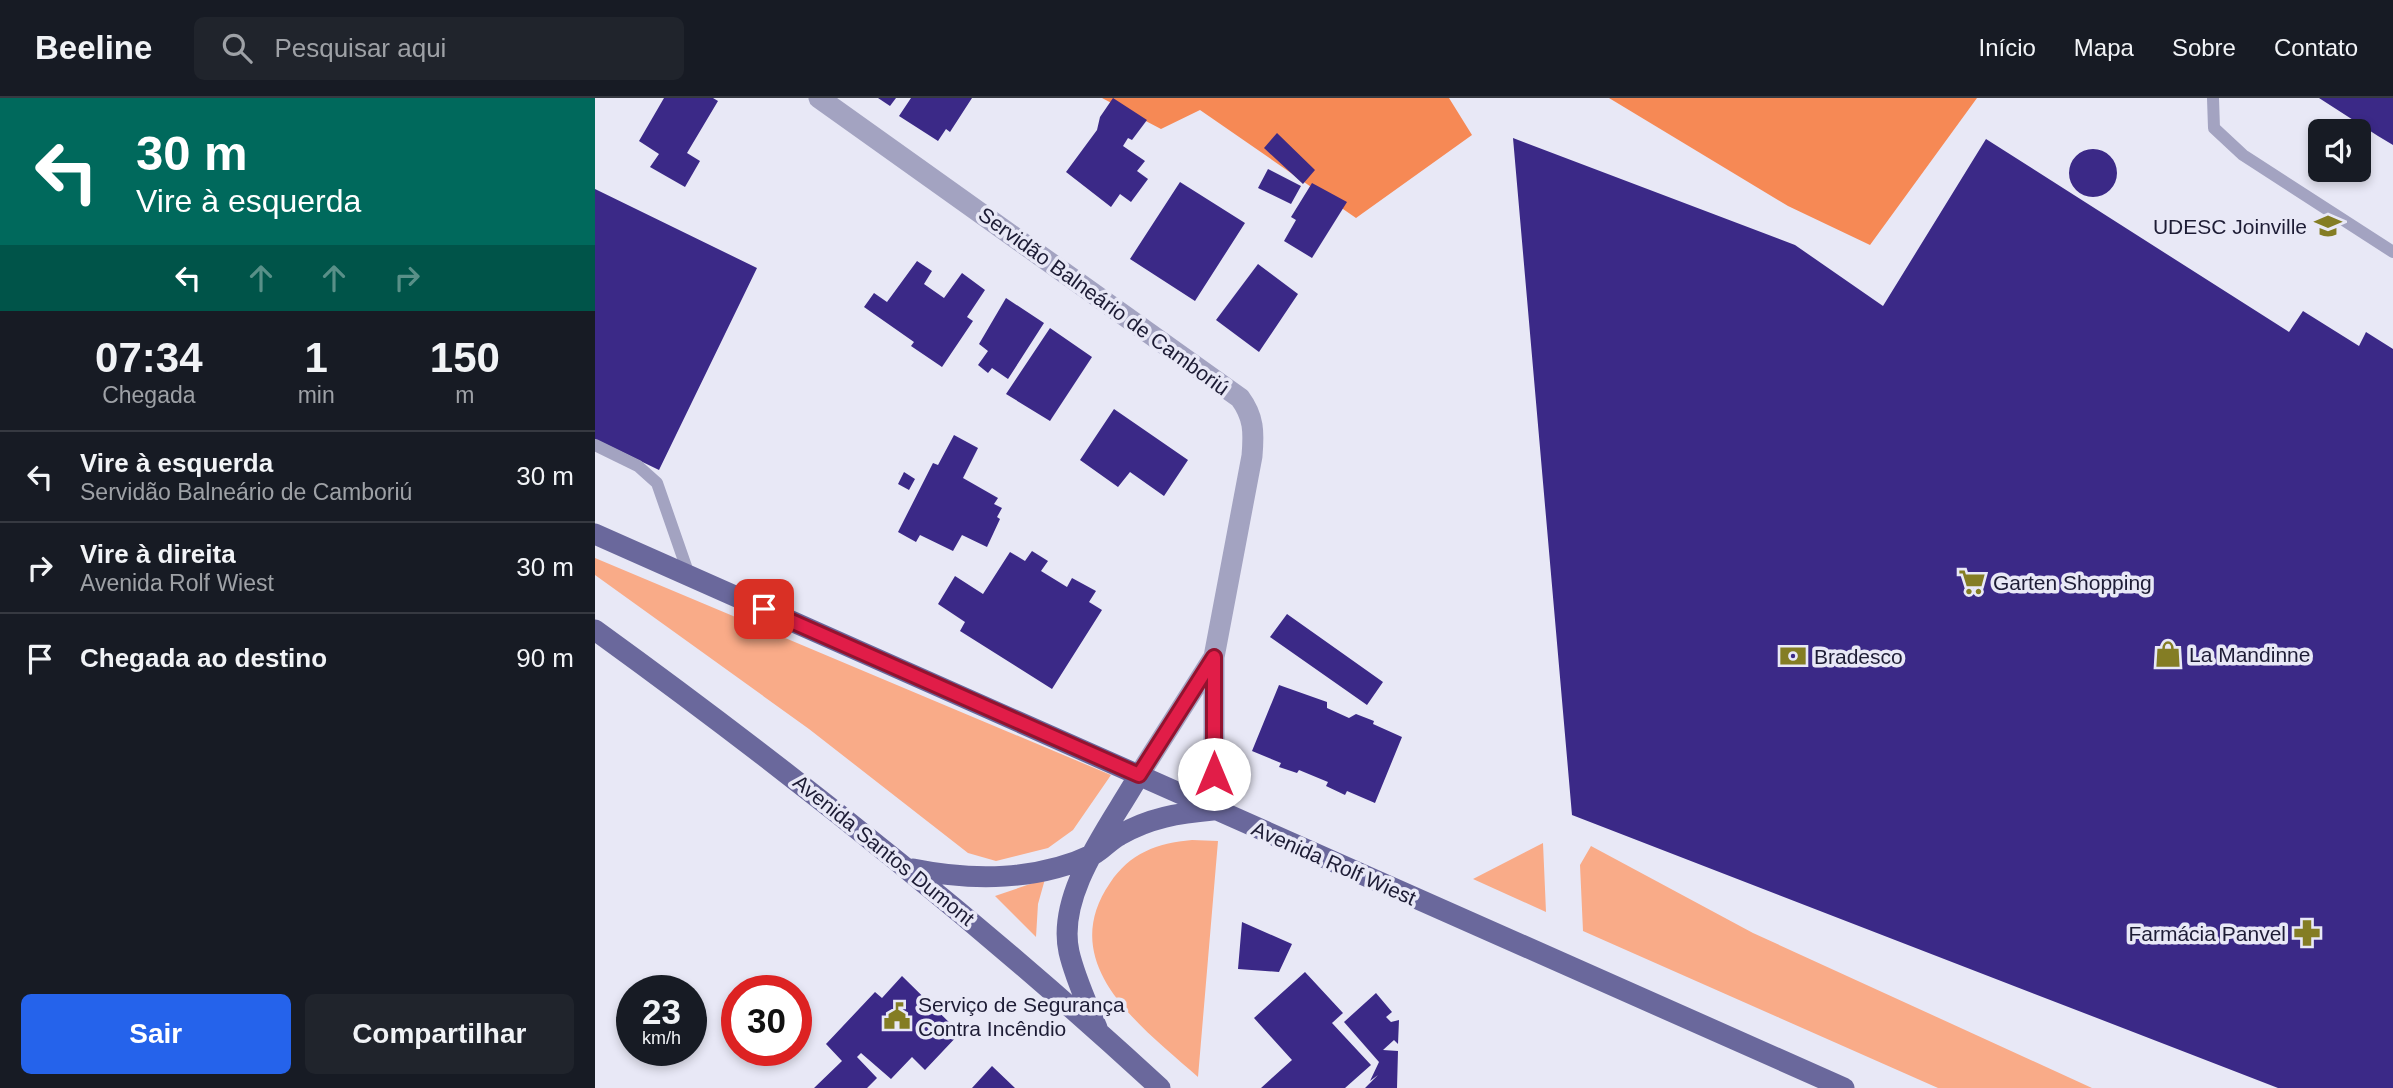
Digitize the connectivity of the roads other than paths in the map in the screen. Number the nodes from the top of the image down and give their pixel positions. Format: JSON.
{"nodes":[{"id":1,"x":819,"y":98,"type":"edge"},
{"id":2,"x":2213,"y":98,"type":"edge"},
{"id":3,"x":2393,"y":252,"type":"edge"},
{"id":4,"x":595,"y":445,"type":"edge"},
{"id":5,"x":595,"y":534,"type":"edge"},
{"id":6,"x":689,"y":575,"type":"junction"},
{"id":7,"x":597,"y":639,"type":"edge"},
{"id":8,"x":1214,"y":657,"type":"junction"},
{"id":9,"x":1139,"y":775,"type":"junction"},
{"id":10,"x":1214,"y":810,"type":"junction"},
{"id":11,"x":1094,"y":854,"type":"junction"},
{"id":12,"x":911,"y":869,"type":"junction"},
{"id":13,"x":1097,"y":1030,"type":"junction"},
{"id":14,"x":1160,"y":1088,"type":"edge"},
{"id":15,"x":1844,"y":1088,"type":"edge"}],
"edges":[{"from":1,"to":8,"type":"street","name":"Servidão Balneário de Camboriú"},
{"from":2,"to":3,"type":"lane"},
{"from":4,"to":6,"type":"lane"},
{"from":5,"to":6,"type":"main road","name":"Avenida Rolf Wiest"},
{"from":6,"to":9,"type":"main road","name":"Avenida Rolf Wiest"},
{"from":7,"to":12,"type":"main road","name":"Avenida Santos Dumont"},
{"from":8,"to":9,"type":"street","name":"Servidão Balneário de Camboriú"},
{"from":8,"to":10,"type":"street","name":"Servidão Balneário de Camboriú"},
{"from":9,"to":10,"type":"main road","name":"Avenida Rolf Wiest"},
{"from":9,"to":11,"type":"main road"},
{"from":10,"to":11,"type":"main road"},
{"from":10,"to":15,"type":"main road","name":"Avenida Rolf Wiest"},
{"from":11,"to":12,"type":"main road"},
{"from":11,"to":13,"type":"main road"},
{"from":12,"to":13,"type":"main road","name":"Avenida Santos Dumont"},
{"from":13,"to":14,"type":"main road","name":"Avenida Santos Dumont"}]}
